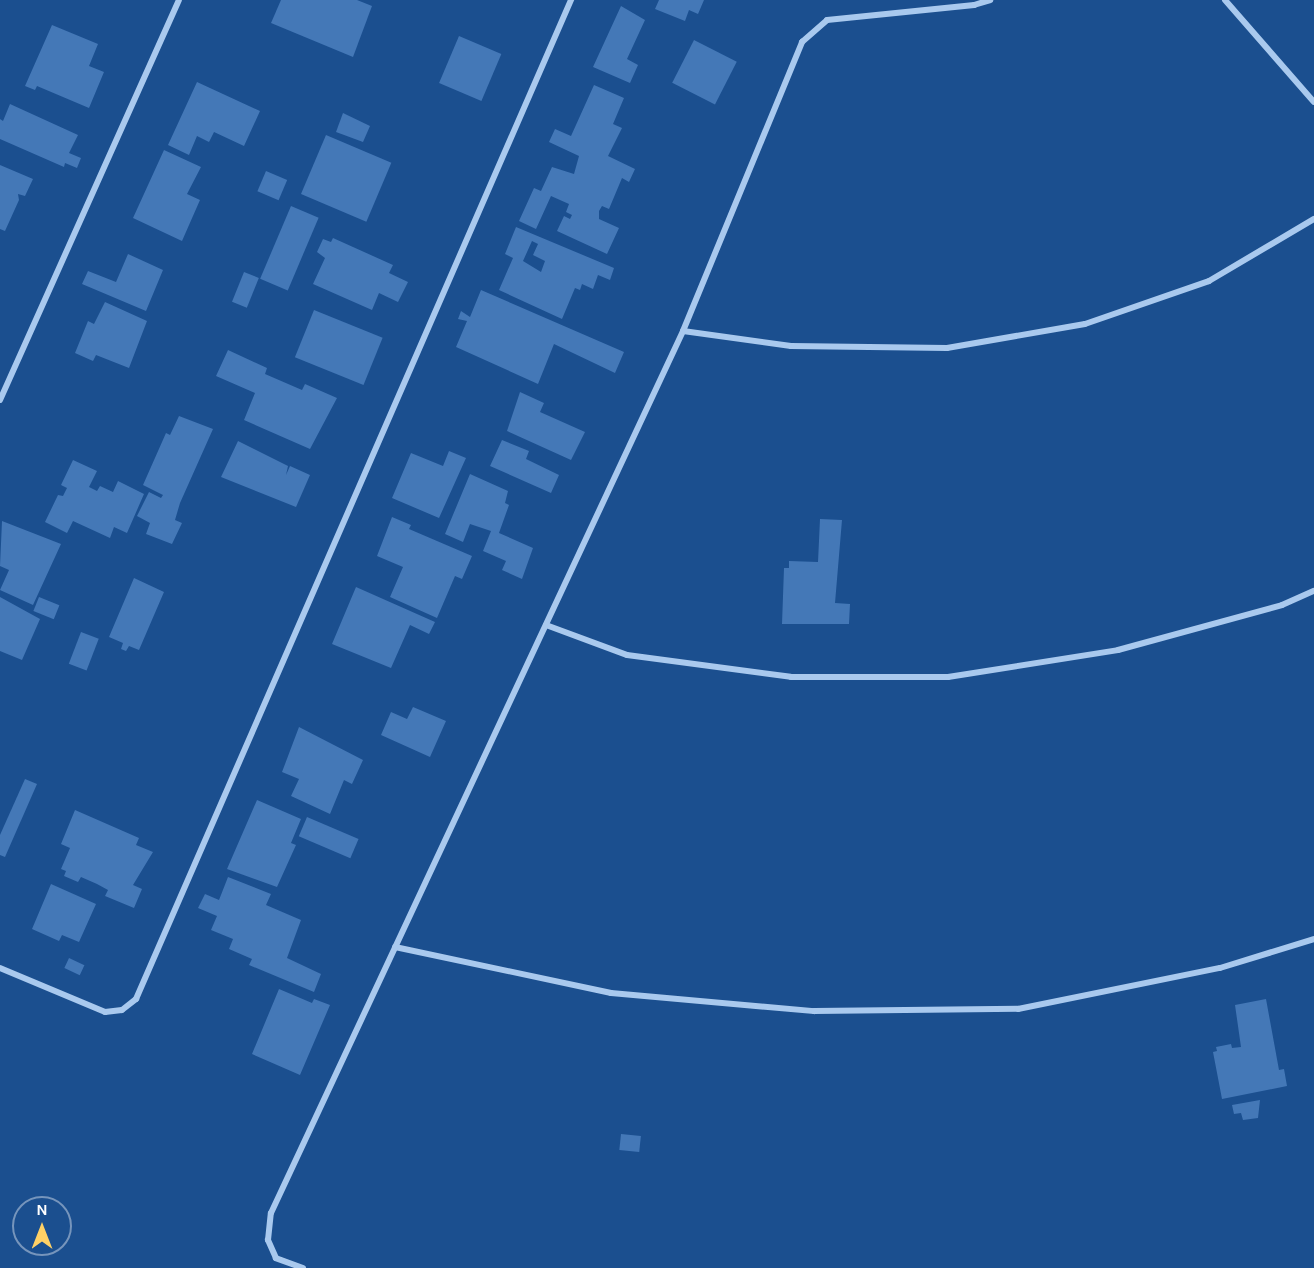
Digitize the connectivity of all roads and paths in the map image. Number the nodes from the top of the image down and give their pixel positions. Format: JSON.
{"nodes":[{"id":1,"x":179,"y":0,"type":"edge"},
{"id":2,"x":571,"y":0,"type":"edge"},
{"id":3,"x":990,"y":0,"type":"edge"},
{"id":4,"x":1226,"y":0,"type":"edge"},
{"id":5,"x":1314,"y":102,"type":"edge"},
{"id":6,"x":1314,"y":219,"type":"edge"},
{"id":7,"x":683,"y":332,"type":"junction"},
{"id":8,"x":0,"y":400,"type":"edge"},
{"id":9,"x":1314,"y":591,"type":"edge"},
{"id":10,"x":546,"y":625,"type":"junction"},
{"id":11,"x":1314,"y":939,"type":"edge"},
{"id":12,"x":395,"y":947,"type":"junction"},
{"id":13,"x":0,"y":968,"type":"edge"},
{"id":14,"x":303,"y":1268,"type":"edge"}],
"edges":[{"from":1,"to":8,"type":"street"},
{"from":2,"to":13,"type":"street"},
{"from":3,"to":7,"type":"street"},
{"from":4,"to":5,"type":"street"},
{"from":6,"to":7,"type":"street"},
{"from":7,"to":10,"type":"street"},
{"from":9,"to":10,"type":"street"},
{"from":10,"to":12,"type":"street"},
{"from":11,"to":12,"type":"street"},
{"from":12,"to":14,"type":"street"}]}
